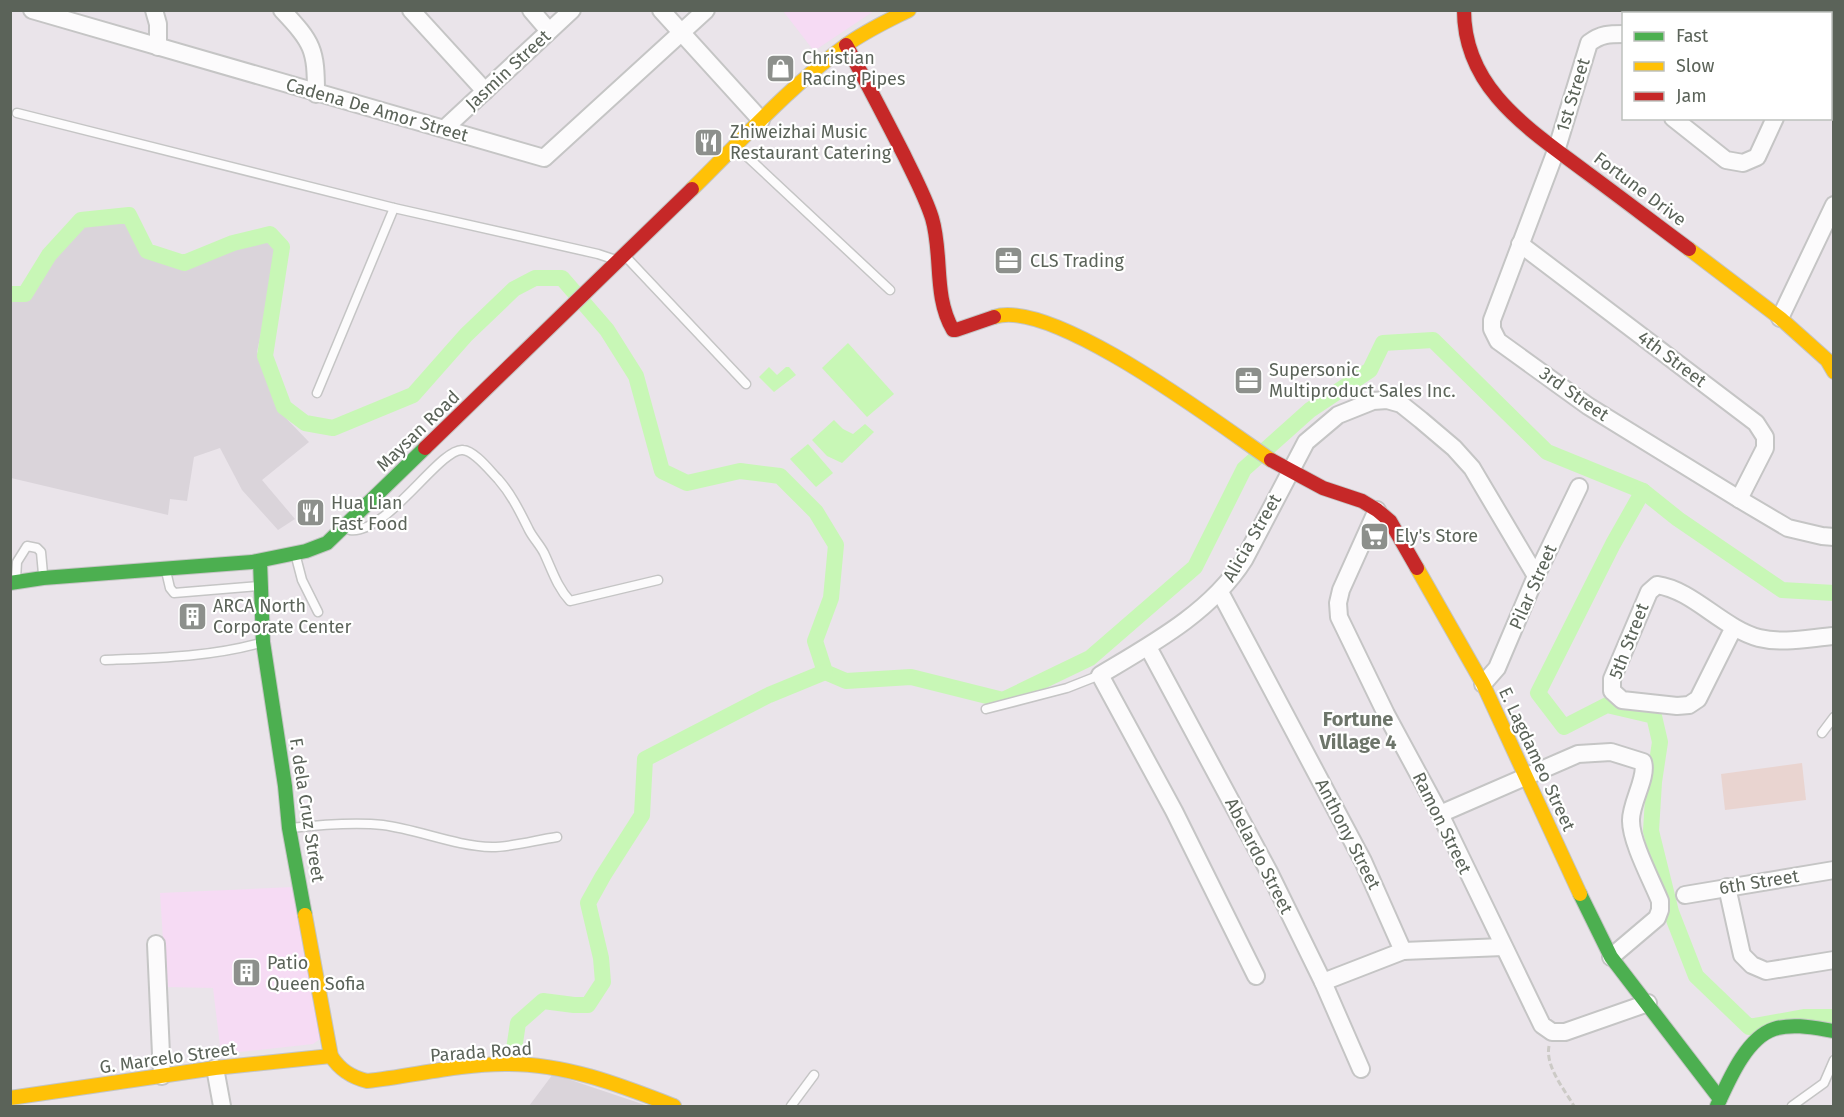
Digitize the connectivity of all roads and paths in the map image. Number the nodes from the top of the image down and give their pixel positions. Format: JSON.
{"nodes":[{"id":1,"x":32,"y":10,"type":"edge"},
{"id":2,"x":154,"y":10,"type":"edge"},
{"id":3,"x":282,"y":10,"type":"edge"},
{"id":4,"x":411,"y":10,"type":"edge"},
{"id":5,"x":531,"y":10,"type":"edge"},
{"id":6,"x":572,"y":10,"type":"edge"},
{"id":7,"x":661,"y":10,"type":"edge"},
{"id":8,"x":706,"y":10,"type":"edge"},
{"id":9,"x":909,"y":10,"type":"edge"},
{"id":10,"x":1464,"y":10,"type":"edge"},
{"id":11,"x":549,"y":31,"type":"junction"},
{"id":12,"x":681,"y":33,"type":"junction"},
{"id":13,"x":1622,"y":34,"type":"edge"},
{"id":14,"x":846,"y":45,"type":"junction"},
{"id":15,"x":158,"y":47,"type":"junction"},
{"id":16,"x":485,"y":91,"type":"junction"},
{"id":17,"x":316,"y":94,"type":"junction"},
{"id":18,"x":17,"y":113,"type":"dead end"},
{"id":19,"x":761,"y":120,"type":"junction"},
{"id":20,"x":1676,"y":120,"type":"edge"},
{"id":21,"x":1774,"y":120,"type":"edge"},
{"id":22,"x":444,"y":129,"type":"junction"},
{"id":23,"x":735,"y":146,"type":"junction"},
{"id":24,"x":1557,"y":148,"type":"junction"},
{"id":25,"x":1833,"y":205,"type":"edge"},
{"id":26,"x":394,"y":208,"type":"junction"},
{"id":27,"x":1520,"y":244,"type":"junction"},
{"id":28,"x":622,"y":258,"type":"junction"},
{"id":29,"x":890,"y":290,"type":"dead end"},
{"id":30,"x":1780,"y":318,"type":"junction"},
{"id":31,"x":1833,"y":372,"type":"edge"},
{"id":32,"x":746,"y":384,"type":"dead end"},
{"id":33,"x":317,"y":393,"type":"dead end"},
{"id":34,"x":1290,"y":472,"type":"junction"},
{"id":35,"x":1579,"y":487,"type":"dead end"},
{"id":36,"x":1739,"y":500,"type":"junction"},
{"id":37,"x":1377,"y":510,"type":"junction"},
{"id":38,"x":343,"y":529,"type":"junction"},
{"id":39,"x":1833,"y":537,"type":"edge"},
{"id":40,"x":295,"y":554,"type":"junction"},
{"id":41,"x":261,"y":564,"type":"junction"},
{"id":42,"x":165,"y":569,"type":"junction"},
{"id":43,"x":1536,"y":576,"type":"junction"},
{"id":44,"x":43,"y":578,"type":"junction"},
{"id":45,"x":658,"y":580,"type":"dead end"},
{"id":46,"x":13,"y":583,"type":"edge"},
{"id":47,"x":261,"y":586,"type":"junction"},
{"id":48,"x":1220,"y":592,"type":"junction"},
{"id":49,"x":318,"y":612,"type":"dead end"},
{"id":50,"x":1734,"y":627,"type":"junction"},
{"id":51,"x":1833,"y":636,"type":"edge"},
{"id":52,"x":263,"y":642,"type":"junction"},
{"id":53,"x":1148,"y":646,"type":"junction"},
{"id":54,"x":105,"y":660,"type":"dead end"},
{"id":55,"x":1100,"y":675,"type":"junction"},
{"id":56,"x":1483,"y":684,"type":"junction"},
{"id":57,"x":986,"y":709,"type":"dead end"},
{"id":58,"x":1833,"y":717,"type":"edge"},
{"id":59,"x":1822,"y":733,"type":"dead end"},
{"id":60,"x":1526,"y":776,"type":"junction"},
{"id":61,"x":1440,"y":814,"type":"junction"},
{"id":62,"x":289,"y":828,"type":"junction"},
{"id":63,"x":556,"y":837,"type":"dead end"},
{"id":64,"x":1833,"y":870,"type":"edge"},
{"id":65,"x":1727,"y":887,"type":"junction"},
{"id":66,"x":1685,"y":895,"type":"dead end"},
{"id":67,"x":156,"y":944,"type":"dead end"},
{"id":68,"x":1503,"y":947,"type":"junction"},
{"id":69,"x":1403,"y":951,"type":"junction"},
{"id":70,"x":1611,"y":957,"type":"junction"},
{"id":71,"x":1833,"y":960,"type":"edge"},
{"id":72,"x":1256,"y":976,"type":"dead end"},
{"id":73,"x":1323,"y":982,"type":"junction"},
{"id":74,"x":1648,"y":1003,"type":"junction"},
{"id":75,"x":1833,"y":1031,"type":"edge"},
{"id":76,"x":1551,"y":1032,"type":"junction"},
{"id":77,"x":331,"y":1056,"type":"junction"},
{"id":78,"x":1833,"y":1060,"type":"edge"},
{"id":79,"x":215,"y":1068,"type":"junction"},
{"id":80,"x":1361,"y":1069,"type":"dead end"},
{"id":81,"x":814,"y":1075,"type":"dead end"},
{"id":82,"x":162,"y":1076,"type":"junction"},
{"id":83,"x":10,"y":1098,"type":"edge"},
{"id":84,"x":1719,"y":1103,"type":"edge"},
{"id":85,"x":668,"y":1106,"type":"edge"},
{"id":86,"x":222,"y":1107,"type":"edge"},
{"id":87,"x":791,"y":1107,"type":"edge"},
{"id":88,"x":1574,"y":1107,"type":"edge"},
{"id":89,"x":1792,"y":1107,"type":"edge"}],
"edges":[{"from":1,"to":15,"type":"street","name":"Cadena De Amor Street"},
{"from":2,"to":15,"type":"street"},
{"from":3,"to":17,"type":"street"},
{"from":4,"to":16,"type":"street"},
{"from":5,"to":11,"type":"street"},
{"from":6,"to":11,"type":"street","name":"Jasmin Street"},
{"from":7,"to":12,"type":"street"},
{"from":8,"to":12,"type":"street"},
{"from":9,"to":14,"type":"street","name":"Maysan Road"},
{"from":10,"to":24,"type":"street","name":"Fortune Drive"},
{"from":11,"to":16,"type":"street","name":"Jasmin Street"},
{"from":12,"to":19,"type":"street"},
{"from":12,"to":22,"type":"street","name":"Cadena De Amor Street"},
{"from":13,"to":24,"type":"street","name":"1st Street"},
{"from":14,"to":19,"type":"street","name":"Maysan Road"},
{"from":14,"to":34,"type":"street","name":"E. Lagdameo Street"},
{"from":15,"to":17,"type":"street","name":"Cadena De Amor Street"},
{"from":16,"to":22,"type":"street","name":"Jasmin Street"},
{"from":17,"to":22,"type":"street","name":"Cadena De Amor Street"},
{"from":18,"to":26,"type":"lane"},
{"from":19,"to":23,"type":"street","name":"Maysan Road"},
{"from":20,"to":21,"type":"street"},
{"from":23,"to":28,"type":"street","name":"Maysan Road"},
{"from":23,"to":29,"type":"lane"},
{"from":24,"to":27,"type":"street","name":"3rd Street"},
{"from":24,"to":30,"type":"street","name":"Fortune Drive"},
{"from":25,"to":30,"type":"street"},
{"from":26,"to":28,"type":"lane"},
{"from":26,"to":33,"type":"lane"},
{"from":27,"to":36,"type":"street","name":"4th Street"},
{"from":27,"to":36,"type":"street","name":"3rd Street"},
{"from":28,"to":32,"type":"lane"},
{"from":28,"to":38,"type":"street","name":"Maysan Road"},
{"from":30,"to":31,"type":"street","name":"Fortune Drive"},
{"from":34,"to":37,"type":"street","name":"E. Lagdameo Street"},
{"from":34,"to":43,"type":"street","name":"Alicia Street"},
{"from":34,"to":48,"type":"street","name":"Alicia Street"},
{"from":35,"to":43,"type":"street","name":"Pilar Street"},
{"from":36,"to":39,"type":"street","name":"3rd Street"},
{"from":37,"to":56,"type":"street","name":"E. Lagdameo Street"},
{"from":37,"to":61,"type":"street","name":"Ramon Street"},
{"from":38,"to":40,"type":"street","name":"Maysan Road"},
{"from":38,"to":45,"type":"lane"},
{"from":40,"to":41,"type":"street","name":"Maysan Road"},
{"from":40,"to":49,"type":"lane"},
{"from":41,"to":42,"type":"street","name":"Maysan Road"},
{"from":41,"to":47,"type":"street","name":"F. dela Cruz Street"},
{"from":42,"to":44,"type":"street","name":"Maysan Road"},
{"from":42,"to":47,"type":"lane"},
{"from":43,"to":56,"type":"street","name":"Pilar Street"},
{"from":44,"to":46,"type":"street","name":"Maysan Road"},
{"from":44,"to":46,"type":"lane"},
{"from":47,"to":52,"type":"street","name":"F. dela Cruz Street"},
{"from":48,"to":53,"type":"street","name":"Alicia Street"},
{"from":48,"to":69,"type":"street","name":"Anthony Street"},
{"from":50,"to":50,"type":"street","name":"5th Street"},
{"from":50,"to":51,"type":"street","name":"5th Street"},
{"from":52,"to":54,"type":"lane"},
{"from":52,"to":62,"type":"street","name":"F. dela Cruz Street"},
{"from":53,"to":55,"type":"street","name":"Alicia Street"},
{"from":53,"to":73,"type":"street","name":"Abelardo Street"},
{"from":55,"to":57,"type":"lane"},
{"from":55,"to":72,"type":"street"},
{"from":56,"to":60,"type":"street","name":"E. Lagdameo Street"},
{"from":58,"to":59,"type":"lane"},
{"from":60,"to":61,"type":"street"},
{"from":60,"to":70,"type":"street","name":"E. Lagdameo Street"},
{"from":60,"to":70,"type":"street"},
{"from":61,"to":68,"type":"street","name":"Ramon Street"},
{"from":62,"to":63,"type":"lane"},
{"from":62,"to":77,"type":"street","name":"F. dela Cruz Street"},
{"from":64,"to":65,"type":"street","name":"6th Street"},
{"from":65,"to":66,"type":"street","name":"6th Street"},
{"from":65,"to":71,"type":"street"},
{"from":67,"to":82,"type":"street"},
{"from":68,"to":69,"type":"street"},
{"from":68,"to":76,"type":"street","name":"Ramon Street"},
{"from":69,"to":73,"type":"street"},
{"from":70,"to":74,"type":"street","name":"E. Lagdameo Street"},
{"from":73,"to":80,"type":"street","name":"Abelardo Street"},
{"from":74,"to":76,"type":"street"},
{"from":74,"to":84,"type":"street","name":"E. Lagdameo Street"},
{"from":75,"to":84,"type":"street"},
{"from":76,"to":88,"type":"path"},
{"from":77,"to":79,"type":"street","name":"G. Marcelo Street"},
{"from":77,"to":85,"type":"street","name":"Parada Road"},
{"from":78,"to":89,"type":"lane"},
{"from":79,"to":82,"type":"street","name":"G. Marcelo Street"},
{"from":79,"to":86,"type":"street"},
{"from":81,"to":87,"type":"lane"},
{"from":82,"to":83,"type":"street","name":"G. Marcelo Street"}]}
